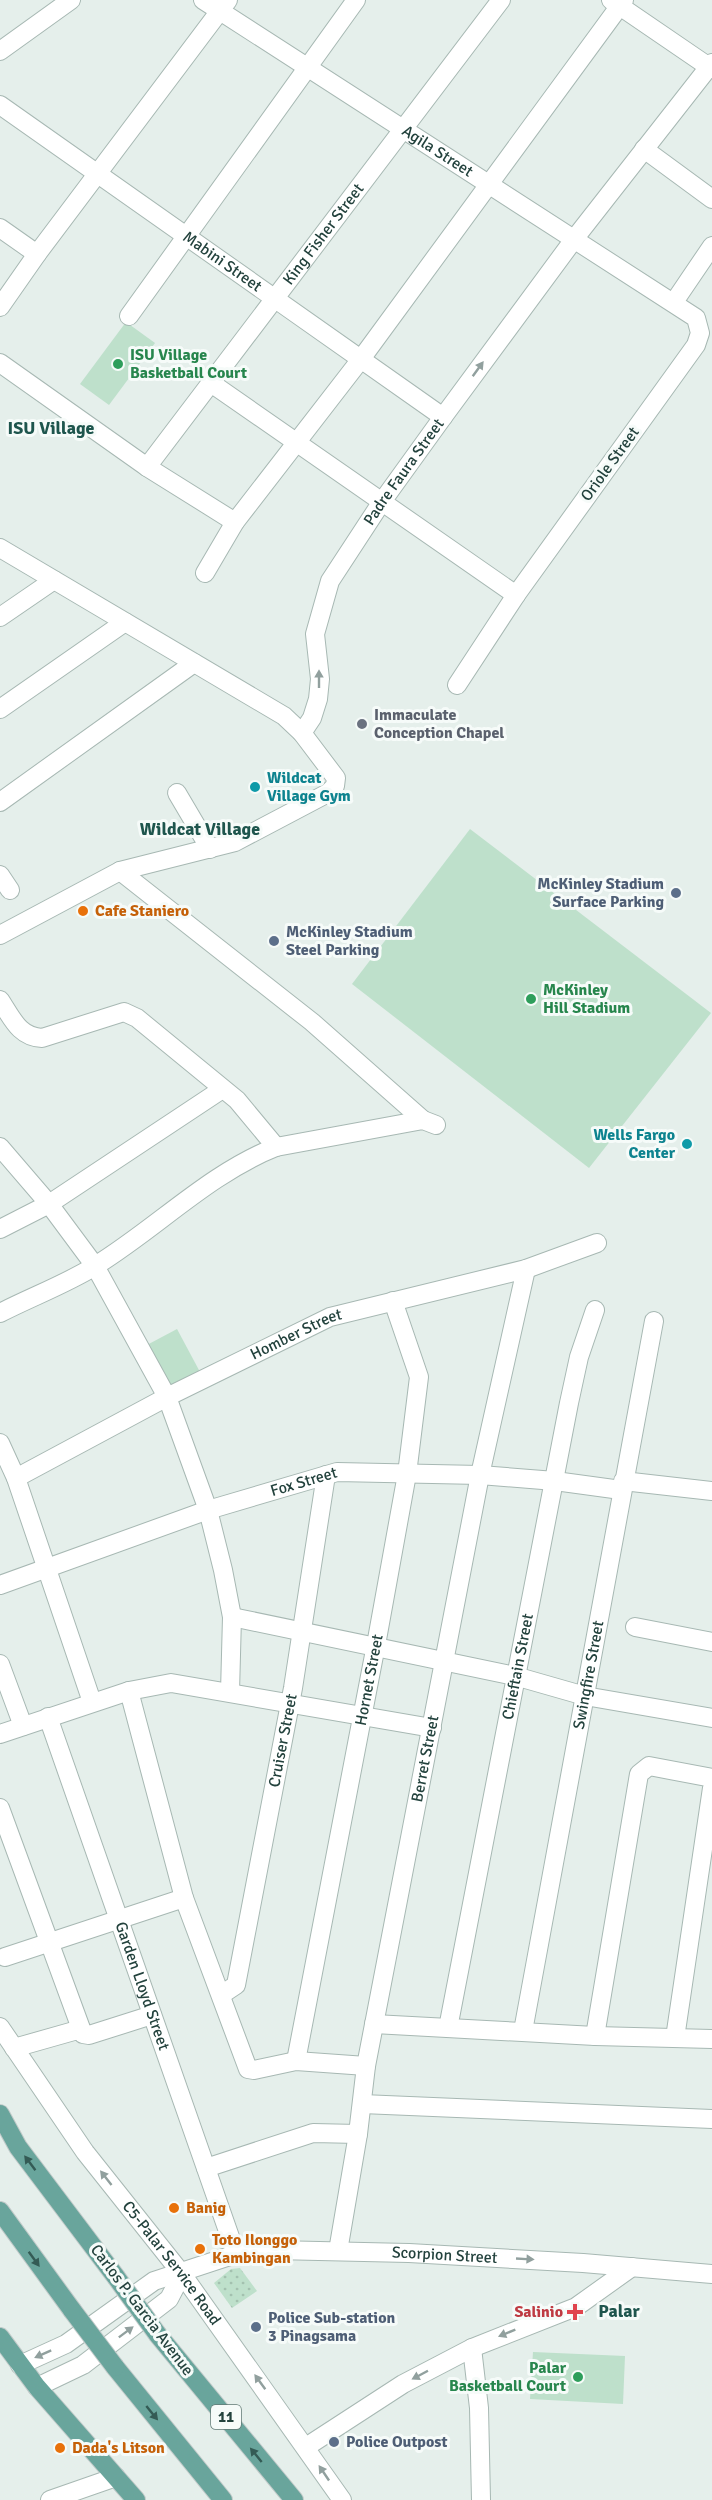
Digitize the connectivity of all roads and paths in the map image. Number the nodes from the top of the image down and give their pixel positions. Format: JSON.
{"nodes":[{"id":1,"x":71,"y":0,"type":"edge"},
{"id":2,"x":203,"y":0,"type":"edge"},
{"id":3,"x":356,"y":0,"type":"edge"},
{"id":4,"x":501,"y":0,"type":"edge"},
{"id":5,"x":618,"y":2,"type":"edge"},
{"id":6,"x":224,"y":6,"type":"edge"},
{"id":7,"x":0,"y":51,"type":"edge"},
{"id":8,"x":711,"y":66,"type":"edge"},
{"id":9,"x":306,"y":67,"type":"junction"},
{"id":10,"x":0,"y":105,"type":"edge"},
{"id":11,"x":403,"y":130,"type":"junction"},
{"id":12,"x":644,"y":149,"type":"junction"},
{"id":13,"x":98,"y":174,"type":"junction"},
{"id":14,"x":488,"y":184,"type":"junction"},
{"id":15,"x":712,"y":199,"type":"edge"},
{"id":16,"x":0,"y":228,"type":"edge"},
{"id":17,"x":185,"y":235,"type":"junction"},
{"id":18,"x":575,"y":238,"type":"junction"},
{"id":19,"x":712,"y":246,"type":"edge"},
{"id":20,"x":37,"y":254,"type":"junction"},
{"id":21,"x":275,"y":298,"type":"junction"},
{"id":22,"x":674,"y":302,"type":"junction"},
{"id":23,"x":0,"y":307,"type":"edge"},
{"id":24,"x":129,"y":316,"type":"dead end"},
{"id":25,"x":361,"y":359,"type":"junction"},
{"id":26,"x":0,"y":363,"type":"edge"},
{"id":27,"x":211,"y":383,"type":"junction"},
{"id":28,"x":443,"y":417,"type":"junction"},
{"id":29,"x":296,"y":443,"type":"junction"},
{"id":30,"x":147,"y":467,"type":"junction"},
{"id":31,"x":381,"y":503,"type":"junction"},
{"id":32,"x":235,"y":522,"type":"junction"},
{"id":33,"x":0,"y":548,"type":"edge"},
{"id":34,"x":205,"y":573,"type":"dead end"},
{"id":35,"x":54,"y":580,"type":"junction"},
{"id":36,"x":516,"y":595,"type":"junction"},
{"id":37,"x":0,"y":617,"type":"edge"},
{"id":38,"x":124,"y":622,"type":"junction"},
{"id":39,"x":194,"y":663,"type":"junction"},
{"id":40,"x":458,"y":686,"type":"dead end"},
{"id":41,"x":0,"y":709,"type":"edge"},
{"id":42,"x":302,"y":733,"type":"junction"},
{"id":43,"x":177,"y":793,"type":"dead end"},
{"id":44,"x":0,"y":802,"type":"edge"},
{"id":45,"x":210,"y":849,"type":"junction"},
{"id":46,"x":120,"y":871,"type":"junction"},
{"id":47,"x":0,"y":935,"type":"edge"},
{"id":48,"x":0,"y":1000,"type":"edge"},
{"id":49,"x":221,"y":1090,"type":"junction"},
{"id":50,"x":0,"y":1147,"type":"edge"},
{"id":51,"x":276,"y":1147,"type":"junction"},
{"id":52,"x":49,"y":1204,"type":"junction"},
{"id":53,"x":0,"y":1229,"type":"edge"},
{"id":54,"x":597,"y":1243,"type":"dead end"},
{"id":55,"x":95,"y":1266,"type":"junction"},
{"id":56,"x":526,"y":1269,"type":"junction"},
{"id":57,"x":393,"y":1301,"type":"junction"},
{"id":58,"x":595,"y":1310,"type":"dead end"},
{"id":59,"x":0,"y":1313,"type":"edge"},
{"id":60,"x":654,"y":1322,"type":"dead end"},
{"id":61,"x":167,"y":1397,"type":"junction"},
{"id":62,"x":0,"y":1443,"type":"edge"},
{"id":63,"x":407,"y":1474,"type":"junction"},
{"id":64,"x":326,"y":1475,"type":"junction"},
{"id":65,"x":480,"y":1475,"type":"junction"},
{"id":66,"x":15,"y":1478,"type":"junction"},
{"id":67,"x":555,"y":1481,"type":"junction"},
{"id":68,"x":622,"y":1486,"type":"junction"},
{"id":69,"x":712,"y":1491,"type":"edge"},
{"id":70,"x":208,"y":1510,"type":"junction"},
{"id":71,"x":47,"y":1568,"type":"junction"},
{"id":72,"x":0,"y":1584,"type":"edge"},
{"id":73,"x":232,"y":1617,"type":"junction"},
{"id":74,"x":635,"y":1627,"type":"dead end"},
{"id":75,"x":301,"y":1630,"type":"junction"},
{"id":76,"x":712,"y":1642,"type":"edge"},
{"id":77,"x":376,"y":1646,"type":"junction"},
{"id":78,"x":444,"y":1661,"type":"junction"},
{"id":79,"x":0,"y":1664,"type":"edge"},
{"id":80,"x":515,"y":1676,"type":"junction"},
{"id":81,"x":129,"y":1691,"type":"junction"},
{"id":82,"x":230,"y":1692,"type":"junction"},
{"id":83,"x":585,"y":1696,"type":"junction"},
{"id":84,"x":92,"y":1702,"type":"junction"},
{"id":85,"x":289,"y":1702,"type":"junction"},
{"id":86,"x":362,"y":1715,"type":"junction"},
{"id":87,"x":48,"y":1717,"type":"junction"},
{"id":88,"x":712,"y":1718,"type":"edge"},
{"id":89,"x":23,"y":1726,"type":"junction"},
{"id":90,"x":432,"y":1728,"type":"junction"},
{"id":91,"x":0,"y":1734,"type":"edge"},
{"id":92,"x":712,"y":1779,"type":"edge"},
{"id":93,"x":712,"y":1788,"type":"edge"},
{"id":94,"x":0,"y":1808,"type":"edge"},
{"id":95,"x":184,"y":1898,"type":"junction"},
{"id":96,"x":118,"y":1919,"type":"junction"},
{"id":97,"x":51,"y":1942,"type":"junction"},
{"id":98,"x":5,"y":1957,"type":"dead end"},
{"id":99,"x":220,"y":1995,"type":"junction"},
{"id":100,"x":152,"y":2015,"type":"junction"},
{"id":101,"x":374,"y":2024,"type":"junction"},
{"id":102,"x":0,"y":2027,"type":"edge"},
{"id":103,"x":448,"y":2028,"type":"junction"},
{"id":104,"x":81,"y":2030,"type":"junction"},
{"id":105,"x":523,"y":2031,"type":"junction"},
{"id":106,"x":595,"y":2036,"type":"junction"},
{"id":107,"x":675,"y":2038,"type":"junction"},
{"id":108,"x":712,"y":2039,"type":"edge"},
{"id":109,"x":14,"y":2048,"type":"junction"},
{"id":110,"x":296,"y":2061,"type":"junction"},
{"id":111,"x":366,"y":2066,"type":"junction"},
{"id":112,"x":362,"y":2104,"type":"junction"},
{"id":113,"x":0,"y":2114,"type":"edge"},
{"id":114,"x":712,"y":2119,"type":"edge"},
{"id":115,"x":358,"y":2134,"type":"junction"},
{"id":116,"x":206,"y":2168,"type":"junction"},
{"id":117,"x":0,"y":2211,"type":"edge"},
{"id":118,"x":338,"y":2251,"type":"junction"},
{"id":119,"x":236,"y":2254,"type":"junction"},
{"id":120,"x":632,"y":2267,"type":"junction"},
{"id":121,"x":182,"y":2274,"type":"junction"},
{"id":122,"x":712,"y":2274,"type":"edge"},
{"id":123,"x":0,"y":2337,"type":"edge"},
{"id":124,"x":472,"y":2348,"type":"junction"},
{"id":125,"x":20,"y":2365,"type":"junction"},
{"id":126,"x":37,"y":2387,"type":"junction"},
{"id":127,"x":306,"y":2447,"type":"junction"},
{"id":128,"x":116,"y":2477,"type":"junction"},
{"id":129,"x":73,"y":2496,"type":"edge"},
{"id":130,"x":50,"y":2500,"type":"edge"},
{"id":131,"x":136,"y":2500,"type":"edge"},
{"id":132,"x":223,"y":2500,"type":"edge"},
{"id":133,"x":294,"y":2500,"type":"edge"},
{"id":134,"x":342,"y":2500,"type":"edge"},
{"id":135,"x":481,"y":2500,"type":"edge"}],
"edges":[{"from":1,"to":7,"type":"street"},
{"from":2,"to":6,"type":"street","name":"Agila Street"},
{"from":3,"to":9,"type":"street"},
{"from":4,"to":11,"type":"street","name":"King Fisher Street"},
{"from":5,"to":8,"type":"street"},
{"from":5,"to":14,"type":"street"},
{"from":6,"to":9,"type":"street","name":"Agila Street"},
{"from":6,"to":13,"type":"street"},
{"from":8,"to":12,"type":"street","name":"Padre Faura Street"},
{"from":9,"to":11,"type":"street","name":"Agila Street"},
{"from":9,"to":17,"type":"street"},
{"from":10,"to":13,"type":"street","name":"Mabini Street"},
{"from":11,"to":14,"type":"street","name":"Agila Street"},
{"from":11,"to":21,"type":"street","name":"King Fisher Street"},
{"from":12,"to":15,"type":"street"},
{"from":12,"to":18,"type":"street","name":"Padre Faura Street"},
{"from":13,"to":17,"type":"street","name":"Mabini Street"},
{"from":13,"to":20,"type":"street"},
{"from":14,"to":18,"type":"street","name":"Agila Street"},
{"from":14,"to":25,"type":"street"},
{"from":16,"to":20,"type":"street"},
{"from":17,"to":21,"type":"street","name":"Mabini Street"},
{"from":17,"to":24,"type":"street"},
{"from":18,"to":22,"type":"street","name":"Agila Street"},
{"from":28,"to":18,"type":"street","name":"Padre Faura Street","one_way":true},
{"from":19,"to":22,"type":"street"},
{"from":20,"to":23,"type":"street"},
{"from":21,"to":25,"type":"street","name":"Mabini Street"},
{"from":21,"to":27,"type":"street","name":"King Fisher Street"},
{"from":22,"to":36,"type":"street","name":"Oriole Street"},
{"from":25,"to":28,"type":"street","name":"Mabini Street"},
{"from":25,"to":29,"type":"street"},
{"from":26,"to":30,"type":"street"},
{"from":27,"to":29,"type":"street"},
{"from":27,"to":30,"type":"street","name":"King Fisher Street"},
{"from":28,"to":31,"type":"street","name":"Padre Faura Street"},
{"from":29,"to":31,"type":"street"},
{"from":29,"to":32,"type":"street"},
{"from":30,"to":32,"type":"street"},
{"from":31,"to":36,"type":"street"},
{"from":42,"to":31,"type":"street","name":"Padre Faura Street","one_way":true},
{"from":32,"to":34,"type":"street"},
{"from":33,"to":35,"type":"street"},
{"from":35,"to":37,"type":"street"},
{"from":35,"to":38,"type":"street"},
{"from":36,"to":40,"type":"street","name":"Oriole Street"},
{"from":38,"to":39,"type":"street"},
{"from":38,"to":41,"type":"street"},
{"from":39,"to":42,"type":"street"},
{"from":39,"to":44,"type":"street"},
{"from":42,"to":45,"type":"street"},
{"from":43,"to":45,"type":"street"},
{"from":45,"to":46,"type":"street"},
{"from":46,"to":47,"type":"street"},
{"from":46,"to":51,"type":"street"},
{"from":48,"to":49,"type":"street"},
{"from":49,"to":51,"type":"street"},
{"from":49,"to":52,"type":"street"},
{"from":50,"to":52,"type":"street"},
{"from":51,"to":55,"type":"street"},
{"from":52,"to":53,"type":"street"},
{"from":52,"to":55,"type":"street"},
{"from":54,"to":56,"type":"street","name":"Homber Street"},
{"from":55,"to":59,"type":"street"},
{"from":55,"to":61,"type":"street"},
{"from":56,"to":57,"type":"street","name":"Homber Street"},
{"from":56,"to":65,"type":"street","name":"Berret Street"},
{"from":57,"to":61,"type":"street","name":"Homber Street"},
{"from":57,"to":63,"type":"street","name":"Hornet Street"},
{"from":58,"to":67,"type":"street","name":"Chieftain Street"},
{"from":60,"to":68,"type":"street","name":"Swingfire Street"},
{"from":61,"to":66,"type":"street","name":"Homber Street"},
{"from":61,"to":70,"type":"street"},
{"from":62,"to":66,"type":"street"},
{"from":63,"to":64,"type":"street","name":"Fox Street"},
{"from":63,"to":65,"type":"street","name":"Fox Street"},
{"from":63,"to":77,"type":"street","name":"Hornet Street"},
{"from":64,"to":70,"type":"street","name":"Fox Street"},
{"from":64,"to":75,"type":"street","name":"Cruiser Street"},
{"from":65,"to":67,"type":"street","name":"Fox Street"},
{"from":65,"to":78,"type":"street","name":"Berret Street"},
{"from":66,"to":71,"type":"street"},
{"from":67,"to":68,"type":"street","name":"Fox Street"},
{"from":67,"to":80,"type":"street","name":"Chieftain Street"},
{"from":68,"to":69,"type":"street","name":"Fox Street"},
{"from":68,"to":83,"type":"street","name":"Swingfire Street"},
{"from":70,"to":71,"type":"street","name":"Fox Street"},
{"from":70,"to":73,"type":"street"},
{"from":71,"to":72,"type":"street","name":"Fox Street"},
{"from":71,"to":84,"type":"street"},
{"from":73,"to":75,"type":"street"},
{"from":73,"to":82,"type":"street"},
{"from":74,"to":76,"type":"street"},
{"from":75,"to":77,"type":"street"},
{"from":75,"to":85,"type":"street","name":"Cruiser Street"},
{"from":77,"to":78,"type":"street"},
{"from":77,"to":86,"type":"street","name":"Hornet Street"},
{"from":78,"to":80,"type":"street"},
{"from":78,"to":90,"type":"street","name":"Berret Street"},
{"from":79,"to":89,"type":"street"},
{"from":80,"to":83,"type":"street"},
{"from":80,"to":103,"type":"street","name":"Chieftain Street"},
{"from":81,"to":82,"type":"street"},
{"from":81,"to":84,"type":"street"},
{"from":81,"to":95,"type":"street"},
{"from":82,"to":85,"type":"street"},
{"from":83,"to":88,"type":"street"},
{"from":83,"to":105,"type":"street","name":"Swingfire Street"},
{"from":84,"to":87,"type":"street"},
{"from":85,"to":86,"type":"street"},
{"from":85,"to":99,"type":"street","name":"Cruiser Street"},
{"from":86,"to":90,"type":"street"},
{"from":86,"to":110,"type":"street","name":"Hornet Street"},
{"from":87,"to":89,"type":"street"},
{"from":87,"to":96,"type":"street","name":"Garden Lloyd Street"},
{"from":89,"to":91,"type":"street"},
{"from":90,"to":101,"type":"street","name":"Berret Street"},
{"from":92,"to":106,"type":"street"},
{"from":93,"to":107,"type":"street"},
{"from":94,"to":97,"type":"street"},
{"from":95,"to":96,"type":"street"},
{"from":95,"to":99,"type":"street"},
{"from":96,"to":97,"type":"street"},
{"from":96,"to":100,"type":"street","name":"Garden Lloyd Street"},
{"from":97,"to":98,"type":"street"},
{"from":97,"to":104,"type":"street"},
{"from":99,"to":110,"type":"street"},
{"from":100,"to":104,"type":"street"},
{"from":100,"to":116,"type":"street","name":"Garden Lloyd Street"},
{"from":101,"to":103,"type":"street"},
{"from":101,"to":111,"type":"street","name":"Berret Street"},
{"from":102,"to":109,"type":"street","name":"C5-Palar Service Road"},
{"from":103,"to":105,"type":"street"},
{"from":104,"to":109,"type":"street"},
{"from":105,"to":106,"type":"street"},
{"from":106,"to":107,"type":"street"},
{"from":107,"to":108,"type":"street"},
{"from":121,"to":109,"type":"street","name":"C5-Palar Service Road","one_way":true},
{"from":110,"to":111,"type":"street"},
{"from":111,"to":112,"type":"street","name":"Berret Street"},
{"from":112,"to":114,"type":"street"},
{"from":112,"to":115,"type":"street","name":"Berret Street"},
{"from":133,"to":113,"type":"main road","name":"Carlos P. Garcia Avenue","number":"11","one_way":true,"bridge":true},
{"from":115,"to":116,"type":"street"},
{"from":115,"to":118,"type":"street","name":"Berret Street"},
{"from":116,"to":119,"type":"street","name":"Garden Lloyd Street"},
{"from":117,"to":132,"type":"main road","one_way":true,"bridge":true},
{"from":118,"to":119,"type":"street","name":"Scorpion Street"},
{"from":118,"to":120,"type":"street","name":"Scorpion Street","one_way":true},
{"from":119,"to":121,"type":"street","name":"Scorpion Street"},
{"from":120,"to":122,"type":"street","name":"Scorpion Street"},
{"from":120,"to":124,"type":"street","one_way":true},
{"from":121,"to":125,"type":"street","name":"Scorpion Street","one_way":true},
{"from":126,"to":121,"type":"street","one_way":true},
{"from":127,"to":121,"type":"street","name":"C5-Palar Service Road","one_way":true},
{"from":123,"to":125,"type":"main road"},
{"from":124,"to":127,"type":"street","one_way":true},
{"from":124,"to":135,"type":"street"},
{"from":125,"to":126,"type":"main road"},
{"from":126,"to":128,"type":"main road"},
{"from":134,"to":127,"type":"street","name":"C5-Palar Service Road","one_way":true},
{"from":128,"to":129,"type":"street"},
{"from":128,"to":131,"type":"main road"},
{"from":129,"to":130,"type":"street"}]}
